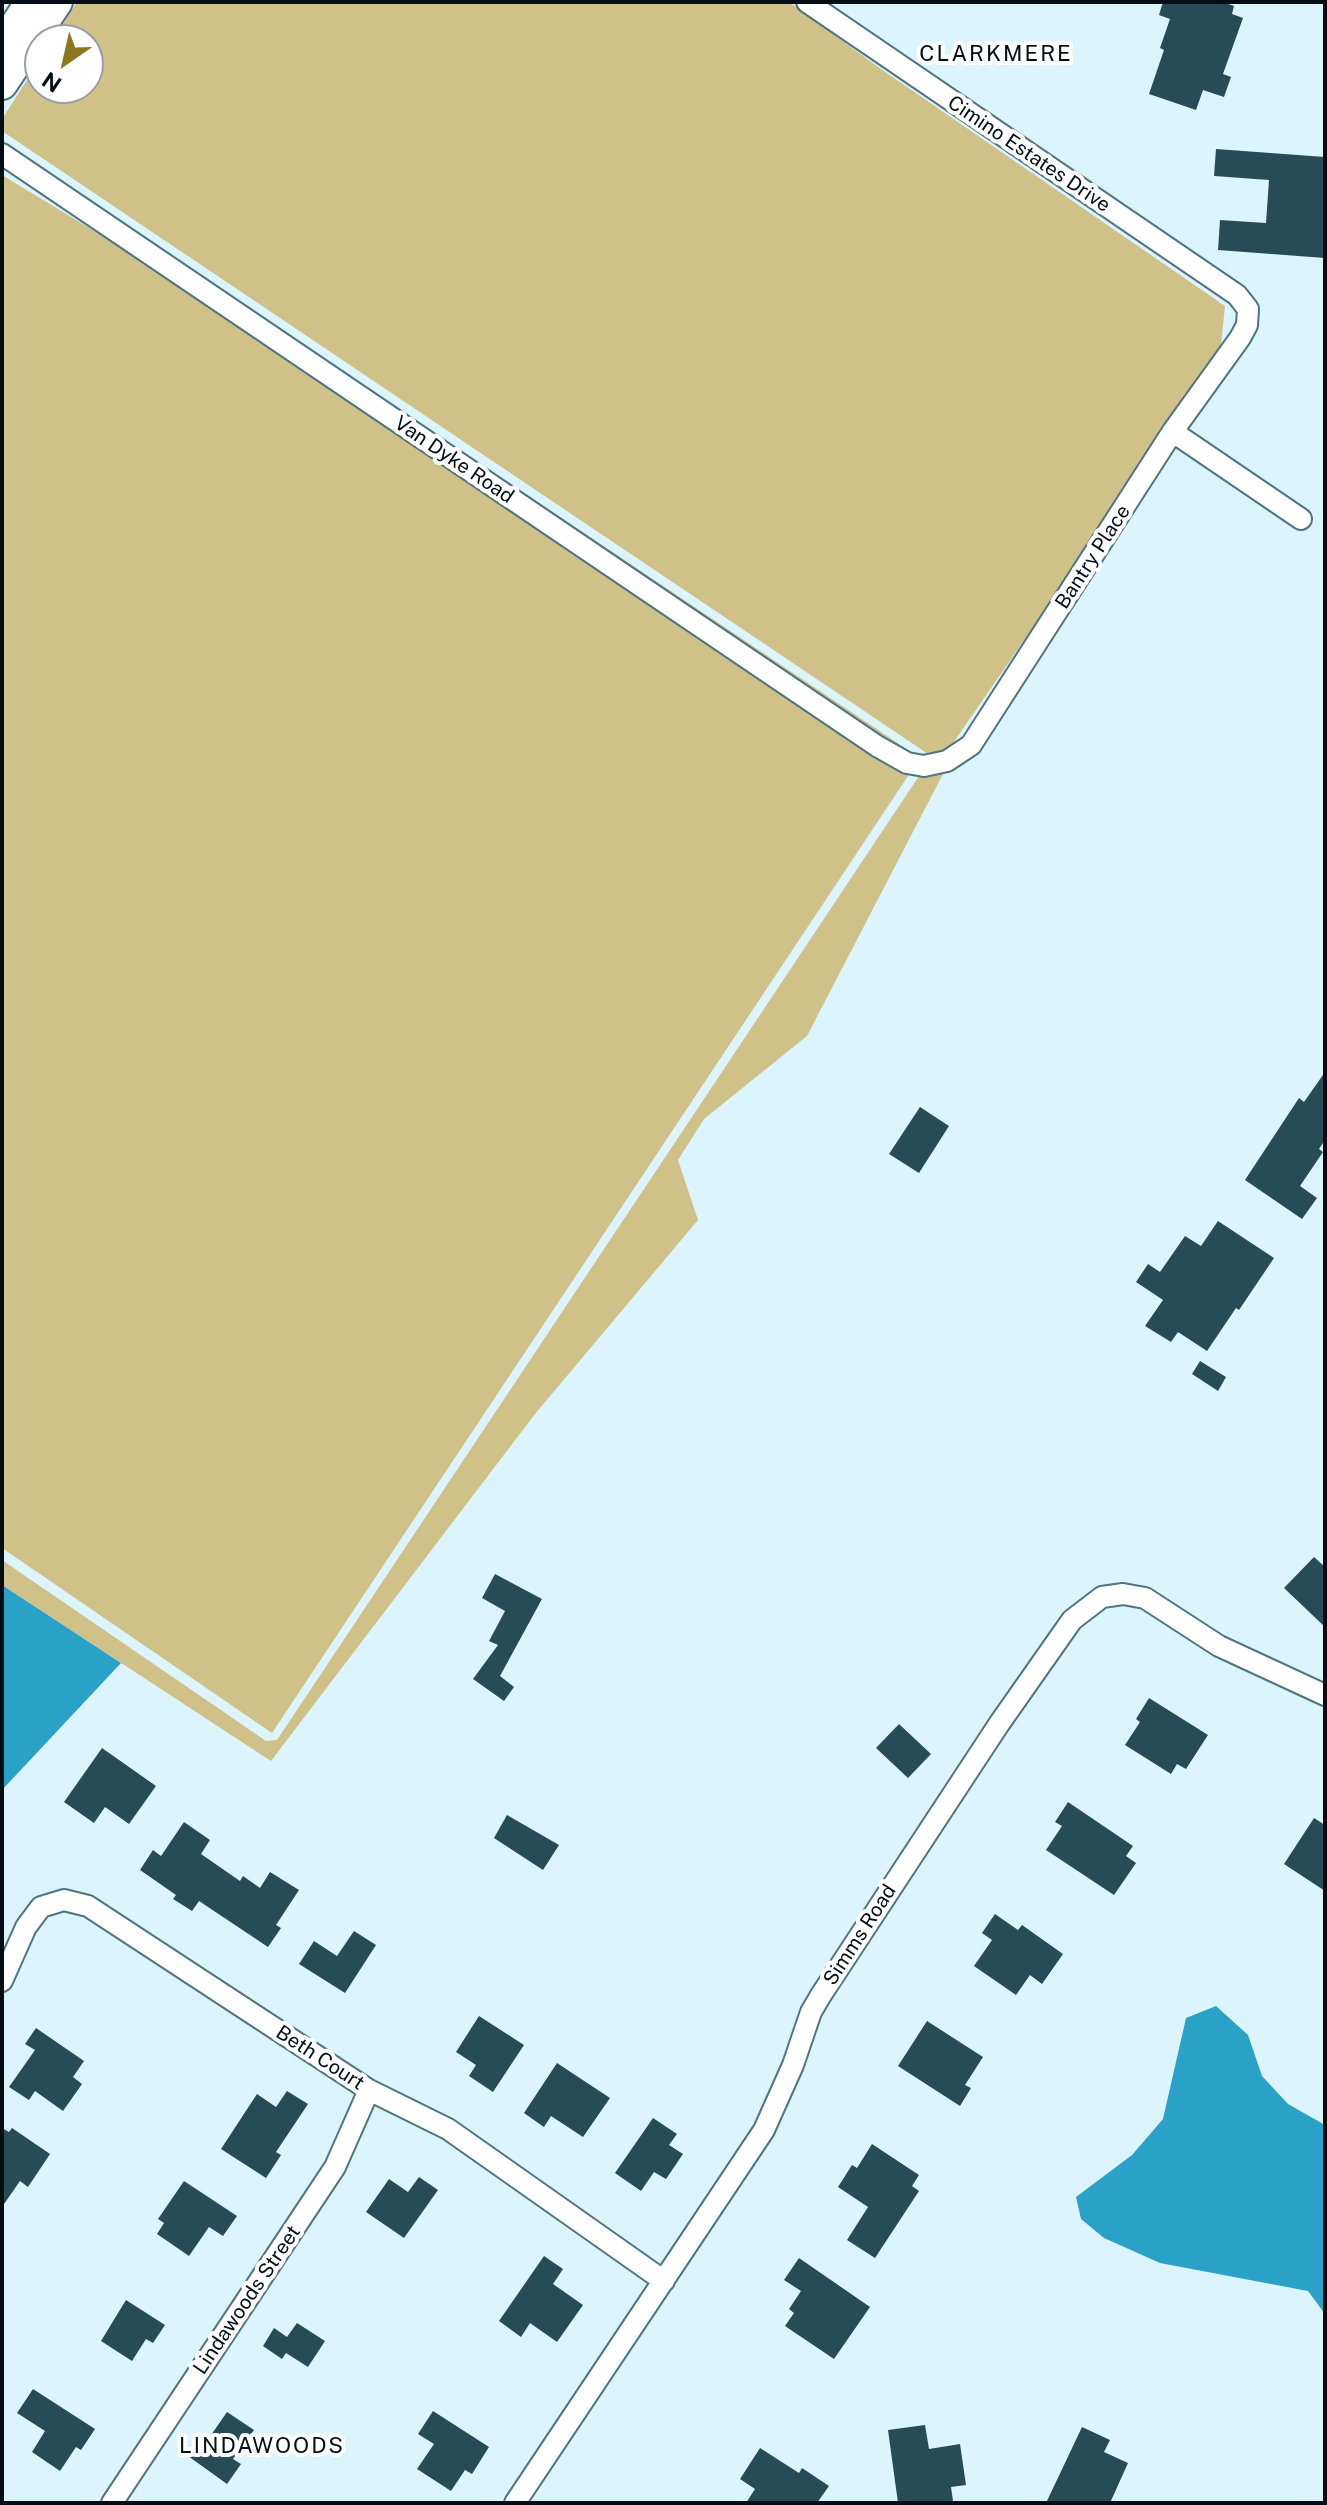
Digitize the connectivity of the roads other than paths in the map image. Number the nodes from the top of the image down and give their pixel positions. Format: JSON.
{"nodes":[{"id":1,"x":31,"y":2,"type":"edge"},
{"id":2,"x":57,"y":2,"type":"edge"},
{"id":3,"x":807,"y":2,"type":"edge"},
{"id":4,"x":2,"y":45,"type":"edge"},
{"id":5,"x":2,"y":84,"type":"edge"},
{"id":6,"x":2,"y":154,"type":"edge"},
{"id":7,"x":1248,"y":309,"type":"joint"},
{"id":8,"x":1173,"y":432,"type":"junction"},
{"id":9,"x":1301,"y":519,"type":"dead end"},
{"id":10,"x":907,"y":763,"type":"joint"},
{"id":11,"x":1325,"y":1695,"type":"edge"},
{"id":12,"x":2,"y":1981,"type":"edge"},
{"id":13,"x":369,"y":2090,"type":"junction"},
{"id":14,"x":664,"y":2281,"type":"junction"},
{"id":15,"x":112,"y":2503,"type":"edge"},
{"id":16,"x":515,"y":2503,"type":"edge"}],
"edges":[{"from":1,"to":4,"type":"main road"},
{"from":2,"to":5,"type":"main road"},
{"from":3,"to":7,"type":"street","name":"Cimino Estates Drive"},
{"from":6,"to":10,"type":"street","name":"Van Dyke Road"},
{"from":7,"to":8,"type":"street","name":"Bantry Place"},
{"from":8,"to":9,"type":"street"},
{"from":8,"to":10,"type":"street","name":"Bantry Place"},
{"from":11,"to":14,"type":"street","name":"Simms Road"},
{"from":12,"to":13,"type":"street","name":"Beth Court"},
{"from":13,"to":14,"type":"street","name":"Beth Court"},
{"from":13,"to":15,"type":"street","name":"Lindawoods Street"},
{"from":14,"to":16,"type":"street","name":"Simms Road"}]}
